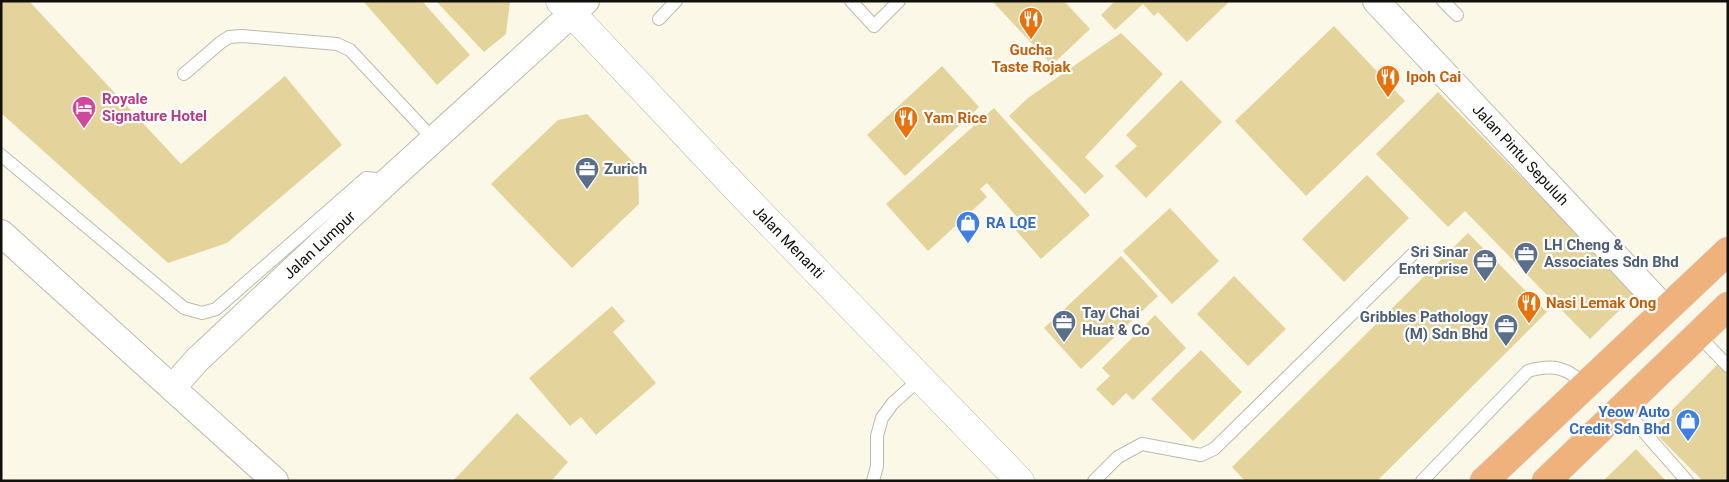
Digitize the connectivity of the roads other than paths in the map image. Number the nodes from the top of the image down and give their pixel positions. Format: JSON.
{"nodes":[{"id":1,"x":676,"y":1,"type":"edge"},
{"id":2,"x":851,"y":1,"type":"edge"},
{"id":3,"x":899,"y":1,"type":"edge"},
{"id":4,"x":1376,"y":1,"type":"edge"},
{"id":5,"x":1443,"y":1,"type":"edge"},
{"id":6,"x":573,"y":5,"type":"edge"},
{"id":7,"x":1457,"y":15,"type":"dead end"},
{"id":8,"x":658,"y":19,"type":"dead end"},
{"id":9,"x":184,"y":74,"type":"dead end"},
{"id":10,"x":434,"y":140,"type":"junction"},
{"id":11,"x":1,"y":155,"type":"edge"},
{"id":12,"x":390,"y":179,"type":"junction"},
{"id":13,"x":1,"y":233,"type":"edge"},
{"id":14,"x":1416,"y":251,"type":"dead end"},
{"id":15,"x":1728,"y":251,"type":"edge"},
{"id":16,"x":1728,"y":306,"type":"edge"},
{"id":17,"x":1665,"y":309,"type":"junction"},
{"id":18,"x":1698,"y":335,"type":"junction"},
{"id":19,"x":1728,"y":366,"type":"edge"},
{"id":20,"x":921,"y":378,"type":"junction"},
{"id":21,"x":1585,"y":386,"type":"junction"},
{"id":22,"x":173,"y":387,"type":"junction"},
{"id":23,"x":1623,"y":408,"type":"junction"},
{"id":24,"x":275,"y":481,"type":"edge"},
{"id":25,"x":873,"y":481,"type":"edge"},
{"id":26,"x":1020,"y":481,"type":"edge"},
{"id":27,"x":1094,"y":481,"type":"edge"},
{"id":28,"x":1422,"y":481,"type":"edge"},
{"id":29,"x":1484,"y":481,"type":"edge"},
{"id":30,"x":1546,"y":481,"type":"edge"},
{"id":31,"x":1687,"y":481,"type":"edge"}],
"edges":[{"from":1,"to":8,"type":"lane"},
{"from":2,"to":3,"type":"lane"},
{"from":4,"to":17,"type":"street","name":"Jalan Pintu Sepuluh"},
{"from":5,"to":7,"type":"lane"},
{"from":6,"to":10,"type":"street","name":"Jalan Lumpur"},
{"from":6,"to":20,"type":"street","name":"Jalan Menanti"},
{"from":9,"to":10,"type":"lane"},
{"from":10,"to":12,"type":"street","name":"Jalan Lumpur"},
{"from":11,"to":12,"type":"lane"},
{"from":12,"to":22,"type":"street","name":"Jalan Lumpur"},
{"from":13,"to":22,"type":"street"},
{"from":14,"to":27,"type":"lane"},
{"from":15,"to":17,"type":"main road"},
{"from":16,"to":18,"type":"main road"},
{"from":17,"to":21,"type":"main road"},
{"from":18,"to":19,"type":"lane"},
{"from":18,"to":23,"type":"main road"},
{"from":20,"to":25,"type":"lane"},
{"from":20,"to":26,"type":"street","name":"Jalan Menanti"},
{"from":21,"to":28,"type":"lane"},
{"from":21,"to":29,"type":"main road"},
{"from":22,"to":24,"type":"street"},
{"from":23,"to":30,"type":"main road"},
{"from":23,"to":31,"type":"lane"}]}
